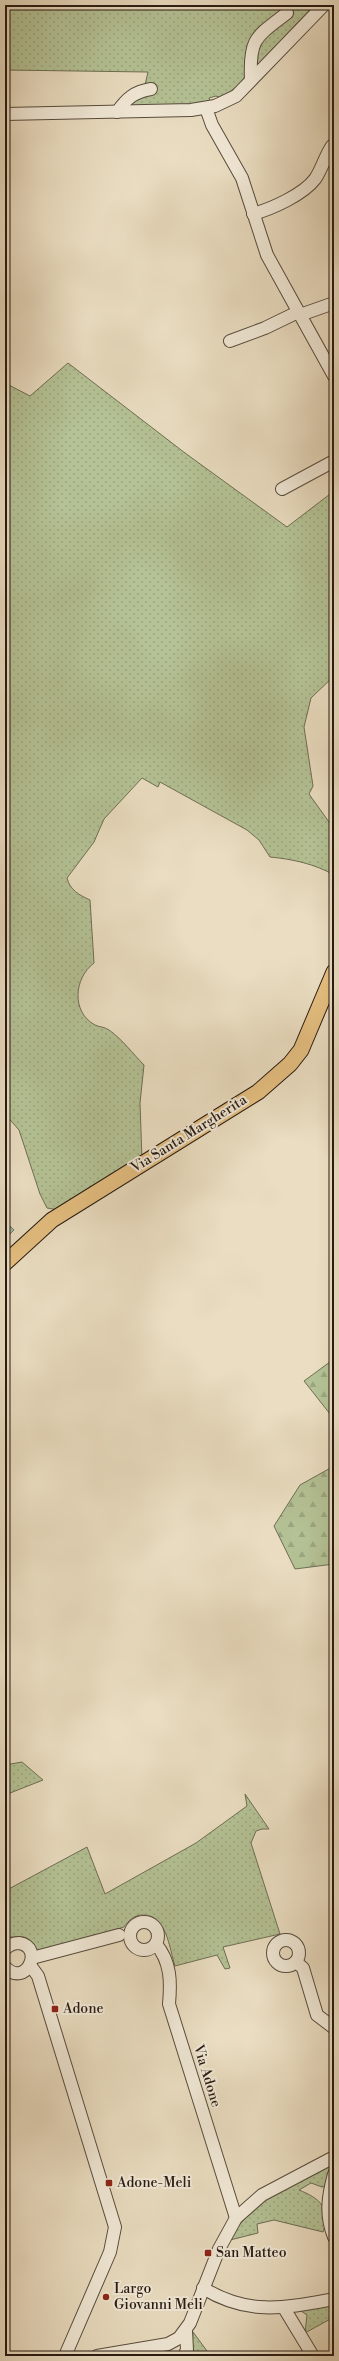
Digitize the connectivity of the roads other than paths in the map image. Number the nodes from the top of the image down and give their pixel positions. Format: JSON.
{"nodes":[{"id":1,"x":324,"y":5,"type":"edge"},
{"id":2,"x":287,"y":13,"type":"dead end"},
{"id":3,"x":251,"y":80,"type":"junction"},
{"id":4,"x":151,"y":89,"type":"dead end"},
{"id":5,"x":202,"y":109,"type":"junction"},
{"id":6,"x":117,"y":112,"type":"junction"},
{"id":7,"x":5,"y":114,"type":"edge"},
{"id":8,"x":333,"y":146,"type":"edge"},
{"id":9,"x":253,"y":214,"type":"junction"},
{"id":10,"x":334,"y":303,"type":"edge"},
{"id":11,"x":299,"y":314,"type":"junction"},
{"id":12,"x":230,"y":341,"type":"dead end"},
{"id":13,"x":334,"y":376,"type":"edge"},
{"id":14,"x":334,"y":461,"type":"edge"},
{"id":15,"x":282,"y":489,"type":"dead end"},
{"id":16,"x":334,"y":972,"type":"edge"},
{"id":17,"x":5,"y":1263,"type":"edge"},
{"id":18,"x":119,"y":1935,"type":"dead end"},
{"id":19,"x":156,"y":1944,"type":"dead end"},
{"id":20,"x":5,"y":1950,"type":"edge"},
{"id":21,"x":31,"y":1962,"type":"junction"},
{"id":22,"x":296,"y":1962,"type":"dead end"},
{"id":23,"x":5,"y":1967,"type":"edge"},
{"id":24,"x":334,"y":2028,"type":"edge"},
{"id":25,"x":334,"y":2157,"type":"edge"},
{"id":26,"x":334,"y":2174,"type":"edge"},
{"id":27,"x":236,"y":2218,"type":"junction"},
{"id":28,"x":334,"y":2237,"type":"edge"},
{"id":29,"x":203,"y":2288,"type":"junction"},
{"id":30,"x":334,"y":2298,"type":"edge"},
{"id":31,"x":284,"y":2308,"type":"junction"},
{"id":32,"x":186,"y":2330,"type":"junction"},
{"id":33,"x":65,"y":2356,"type":"edge"},
{"id":34,"x":97,"y":2356,"type":"edge"},
{"id":35,"x":184,"y":2356,"type":"edge"},
{"id":36,"x":313,"y":2356,"type":"edge"}],
"edges":[{"from":1,"to":3,"type":"street"},
{"from":2,"to":3,"type":"street"},
{"from":3,"to":5,"type":"street"},
{"from":4,"to":6,"type":"street"},
{"from":5,"to":6,"type":"street"},
{"from":5,"to":9,"type":"street"},
{"from":6,"to":7,"type":"street"},
{"from":8,"to":9,"type":"street"},
{"from":9,"to":11,"type":"street"},
{"from":10,"to":11,"type":"street"},
{"from":11,"to":12,"type":"street"},
{"from":11,"to":13,"type":"street"},
{"from":14,"to":15,"type":"street"},
{"from":16,"to":17,"type":"main road","name":"Via Santa Margherita"},
{"from":18,"to":21,"type":"street"},
{"from":19,"to":27,"type":"street","name":"Via Adone"},
{"from":20,"to":21,"type":"street"},
{"from":21,"to":23,"type":"street"},
{"from":21,"to":33,"type":"street"},
{"from":22,"to":24,"type":"street"},
{"from":25,"to":27,"type":"street"},
{"from":26,"to":28,"type":"street"},
{"from":27,"to":29,"type":"street"},
{"from":29,"to":31,"type":"street"},
{"from":29,"to":32,"type":"street"},
{"from":30,"to":31,"type":"street"},
{"from":31,"to":36,"type":"street"},
{"from":32,"to":34,"type":"street"},
{"from":32,"to":35,"type":"street"}]}
